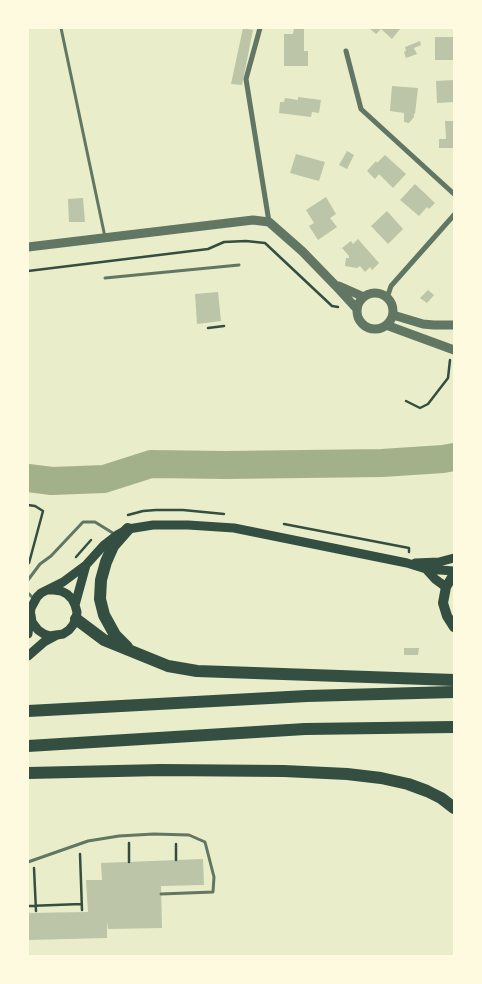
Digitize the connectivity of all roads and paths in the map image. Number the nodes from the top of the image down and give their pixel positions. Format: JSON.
{"nodes":[{"id":1,"x":61,"y":28,"type":"edge"},
{"id":2,"x":260,"y":28,"type":"edge"},
{"id":3,"x":346,"y":51,"type":"dead end"},
{"id":4,"x":454,"y":194,"type":"edge"},
{"id":5,"x":454,"y":215,"type":"edge"},
{"id":6,"x":269,"y":222,"type":"junction"},
{"id":7,"x":105,"y":237,"type":"junction"},
{"id":8,"x":28,"y":247,"type":"edge"},
{"id":9,"x":239,"y":265,"type":"dead end"},
{"id":10,"x":105,"y":278,"type":"dead end"},
{"id":11,"x":335,"y":285,"type":"junction"},
{"id":12,"x":364,"y":297,"type":"junction"},
{"id":13,"x":387,"y":298,"type":"junction"},
{"id":14,"x":357,"y":309,"type":"junction"},
{"id":15,"x":393,"y":314,"type":"junction"},
{"id":16,"x":386,"y":325,"type":"junction"},
{"id":17,"x":454,"y":325,"type":"edge"},
{"id":18,"x":224,"y":326,"type":"dead end"},
{"id":19,"x":208,"y":328,"type":"dead end"},
{"id":20,"x":454,"y":350,"type":"edge"},
{"id":21,"x":406,"y":401,"type":"dead end"},
{"id":22,"x":28,"y":504,"type":"edge"},
{"id":23,"x":122,"y":532,"type":"junction"},
{"id":24,"x":454,"y":558,"type":"edge"},
{"id":25,"x":408,"y":563,"type":"junction"},
{"id":26,"x":86,"y":565,"type":"junction"},
{"id":27,"x":28,"y":569,"type":"edge"},
{"id":28,"x":426,"y":569,"type":"junction"},
{"id":29,"x":454,"y":573,"type":"edge"},
{"id":30,"x":28,"y":580,"type":"edge"},
{"id":31,"x":446,"y":587,"type":"junction"},
{"id":32,"x":47,"y":591,"type":"junction"},
{"id":33,"x":28,"y":593,"type":"edge"},
{"id":34,"x":35,"y":600,"type":"junction"},
{"id":35,"x":75,"y":606,"type":"junction"},
{"id":36,"x":30,"y":614,"type":"junction"},
{"id":37,"x":76,"y":619,"type":"junction"},
{"id":38,"x":454,"y":627,"type":"edge"},
{"id":39,"x":28,"y":634,"type":"edge"},
{"id":40,"x":57,"y":636,"type":"junction"},
{"id":41,"x":132,"y":652,"type":"junction"},
{"id":42,"x":28,"y":656,"type":"edge"},
{"id":43,"x":454,"y":680,"type":"edge"},
{"id":44,"x":454,"y":692,"type":"edge"},
{"id":45,"x":28,"y":711,"type":"edge"},
{"id":46,"x":454,"y":726,"type":"edge"},
{"id":47,"x":28,"y":746,"type":"edge"},
{"id":48,"x":28,"y":773,"type":"edge"},
{"id":49,"x":454,"y":808,"type":"edge"},
{"id":50,"x":176,"y":835,"type":"junction"},
{"id":51,"x":129,"y":836,"type":"junction"},
{"id":52,"x":80,"y":844,"type":"junction"},
{"id":53,"x":34,"y":860,"type":"junction"},
{"id":54,"x":176,"y":860,"type":"dead end"},
{"id":55,"x":28,"y":862,"type":"edge"},
{"id":56,"x":129,"y":862,"type":"dead end"},
{"id":57,"x":161,"y":894,"type":"dead end"},
{"id":58,"x":81,"y":904,"type":"junction"},
{"id":59,"x":36,"y":905,"type":"junction"},
{"id":60,"x":28,"y":906,"type":"edge"},
{"id":61,"x":82,"y":910,"type":"dead end"},
{"id":62,"x":36,"y":911,"type":"dead end"}],
"edges":[{"from":1,"to":7,"type":"lane"},
{"from":2,"to":6,"type":"street"},
{"from":3,"to":4,"type":"street"},
{"from":5,"to":13,"type":"street"},
{"from":6,"to":7,"type":"street"},
{"from":6,"to":11,"type":"street"},
{"from":7,"to":8,"type":"street"},
{"from":9,"to":10,"type":"lane"},
{"from":11,"to":12,"type":"street"},
{"from":11,"to":14,"type":"street"},
{"from":12,"to":13,"type":"street"},
{"from":12,"to":14,"type":"street"},
{"from":13,"to":15,"type":"street"},
{"from":14,"to":16,"type":"street"},
{"from":15,"to":16,"type":"street"},
{"from":15,"to":17,"type":"street"},
{"from":16,"to":20,"type":"street"},
{"from":18,"to":19,"type":"path"},
{"from":20,"to":21,"type":"path"},
{"from":22,"to":27,"type":"path"},
{"from":23,"to":25,"type":"main road"},
{"from":23,"to":26,"type":"main road"},
{"from":23,"to":30,"type":"lane"},
{"from":23,"to":41,"type":"highway"},
{"from":24,"to":25,"type":"main road"},
{"from":25,"to":28,"type":"main road"},
{"from":26,"to":32,"type":"main road"},
{"from":26,"to":35,"type":"main road"},
{"from":28,"to":29,"type":"main road"},
{"from":28,"to":31,"type":"main road"},
{"from":29,"to":31,"type":"main road"},
{"from":31,"to":38,"type":"main road"},
{"from":32,"to":34,"type":"main road"},
{"from":32,"to":35,"type":"main road"},
{"from":33,"to":34,"type":"lane"},
{"from":34,"to":36,"type":"main road"},
{"from":35,"to":37,"type":"main road"},
{"from":36,"to":39,"type":"main road"},
{"from":36,"to":40,"type":"main road"},
{"from":37,"to":40,"type":"main road"},
{"from":37,"to":41,"type":"highway"},
{"from":40,"to":42,"type":"main road"},
{"from":41,"to":43,"type":"highway"},
{"from":44,"to":45,"type":"highway"},
{"from":46,"to":47,"type":"highway"},
{"from":48,"to":49,"type":"highway"},
{"from":50,"to":51,"type":"lane"},
{"from":50,"to":54,"type":"path"},
{"from":50,"to":57,"type":"lane"},
{"from":51,"to":52,"type":"lane"},
{"from":51,"to":56,"type":"path"},
{"from":52,"to":53,"type":"lane"},
{"from":52,"to":58,"type":"path"},
{"from":53,"to":55,"type":"lane"},
{"from":53,"to":59,"type":"path"},
{"from":58,"to":59,"type":"path"},
{"from":58,"to":61,"type":"path"},
{"from":59,"to":60,"type":"path"},
{"from":59,"to":62,"type":"path"}]}
